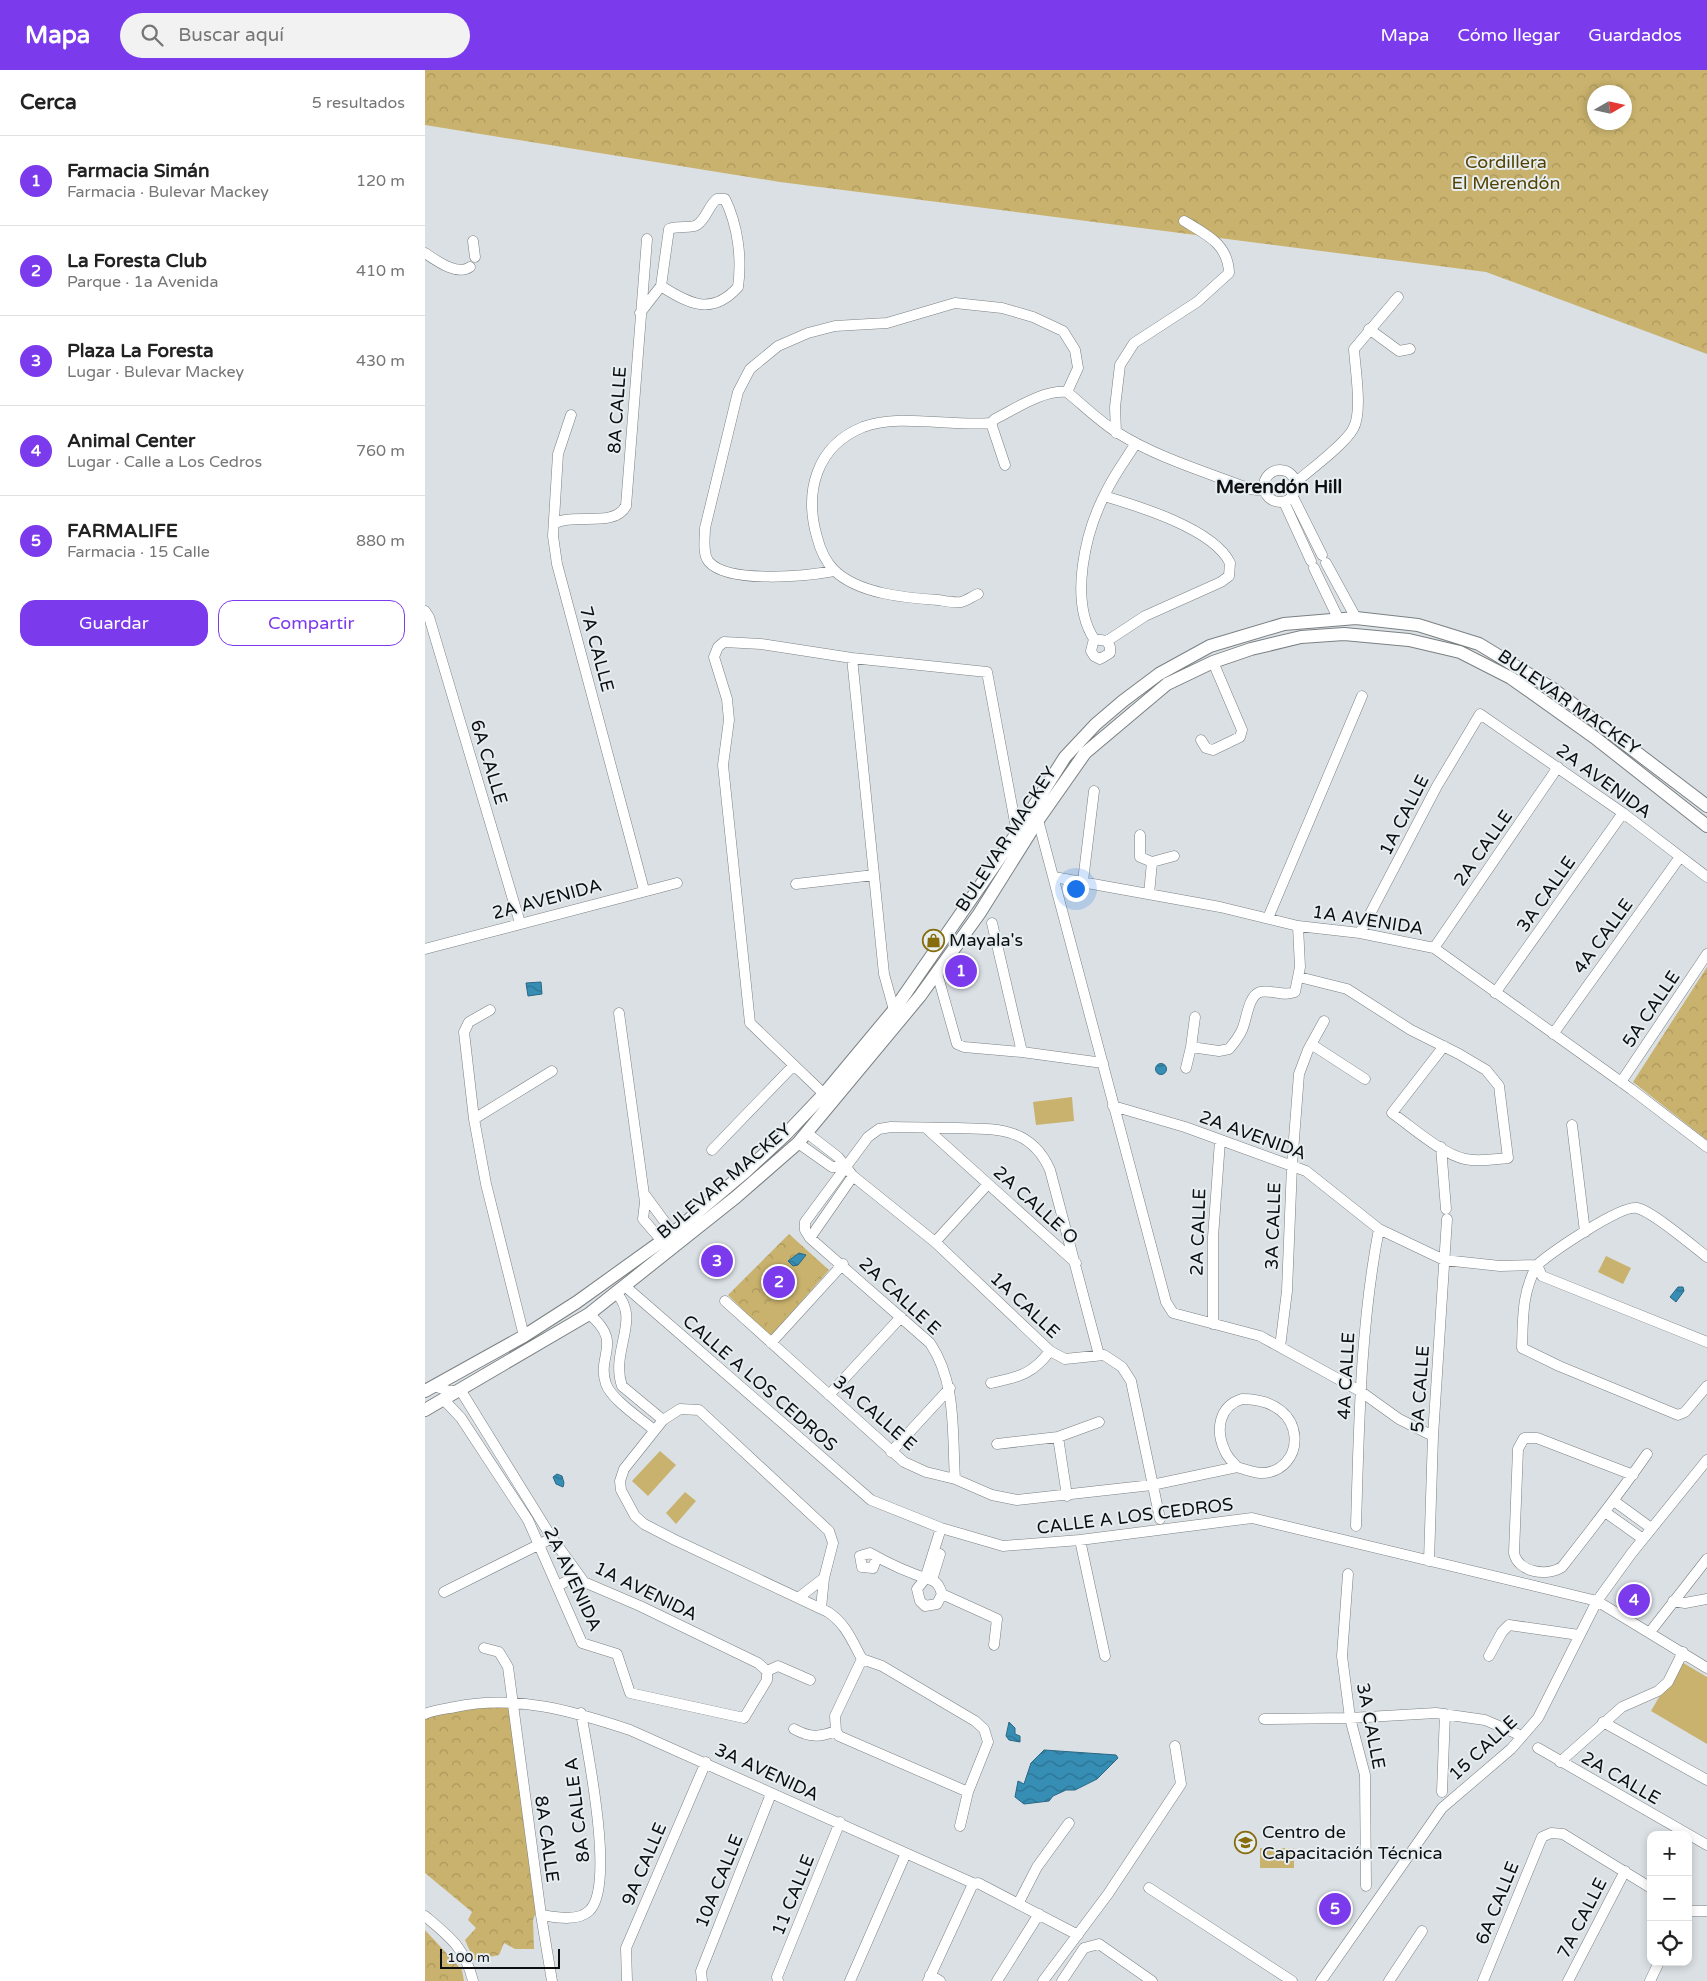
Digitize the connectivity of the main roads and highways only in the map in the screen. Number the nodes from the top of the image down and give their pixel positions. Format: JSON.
{"nodes":[{"id":1,"x":1338,"y":618,"type":"junction"},
{"id":2,"x":1356,"y":618,"type":"junction"},
{"id":3,"x":1351,"y":633,"type":"junction"},
{"id":4,"x":1707,"y":806,"type":"edge"},
{"id":5,"x":1707,"y":826,"type":"edge"},
{"id":6,"x":664,"y":1247,"type":"junction"},
{"id":7,"x":429,"y":1388,"type":"edge"},
{"id":8,"x":425,"y":1410,"type":"edge"}],
"edges":[{"from":1,"to":2,"type":"main road","name":"BULEVAR MACKEY"},
{"from":1,"to":3,"type":"main road"},
{"from":1,"to":6,"type":"main road","name":"BULEVAR MACKEY"},
{"from":2,"to":3,"type":"main road"},
{"from":2,"to":4,"type":"main road","name":"BULEVAR MACKEY"},
{"from":3,"to":5,"type":"main road","name":"BULEVAR MACKEY"},
{"from":3,"to":6,"type":"main road","name":"BULEVAR MACKEY"},
{"from":6,"to":7,"type":"main road","name":"BULEVAR MACKEY"},
{"from":6,"to":8,"type":"main road","name":"BULEVAR MACKEY"}]}
